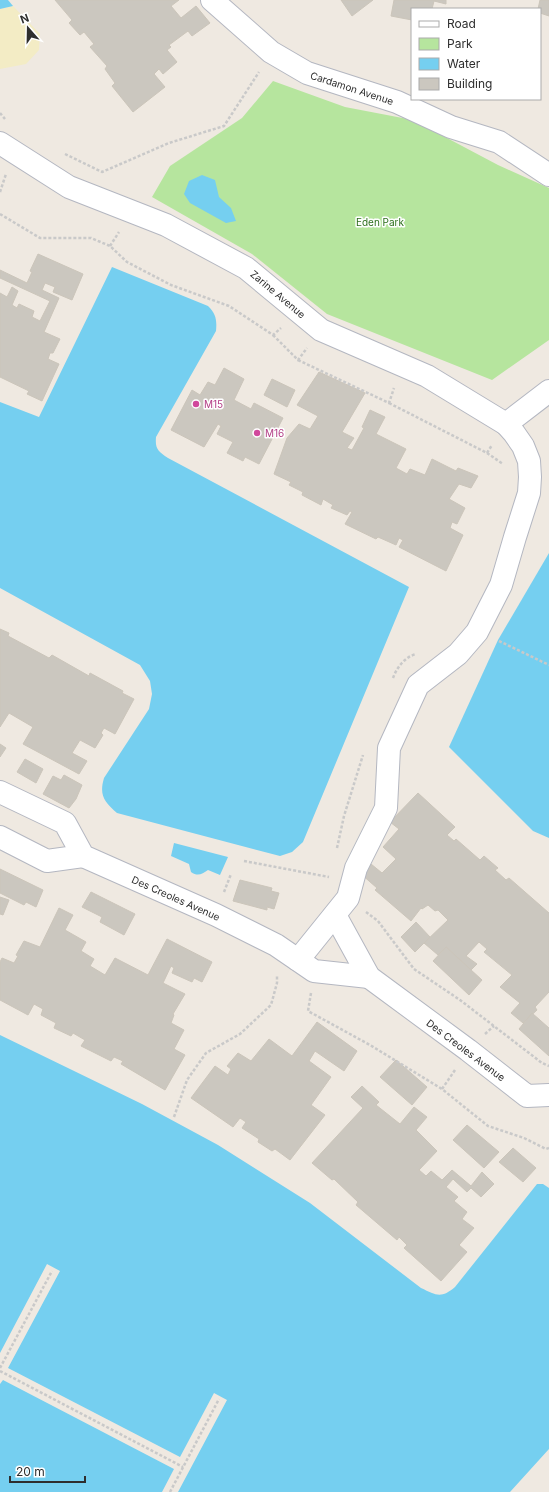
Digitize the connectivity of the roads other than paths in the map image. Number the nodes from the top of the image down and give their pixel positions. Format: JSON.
{"nodes":[{"id":1,"x":212,"y":0,"type":"edge"},
{"id":2,"x":0,"y":143,"type":"edge"},
{"id":3,"x":549,"y":175,"type":"edge"},
{"id":4,"x":549,"y":391,"type":"edge"},
{"id":5,"x":506,"y":424,"type":"junction"},
{"id":6,"x":0,"y":792,"type":"edge"},
{"id":7,"x":0,"y":837,"type":"edge"},
{"id":8,"x":83,"y":856,"type":"junction"},
{"id":9,"x":335,"y":915,"type":"junction"},
{"id":10,"x":306,"y":966,"type":"junction"},
{"id":11,"x":368,"y":977,"type":"junction"},
{"id":12,"x":549,"y":1095,"type":"edge"}],
"edges":[{"from":1,"to":3,"type":"street","name":"Cardamon Avenue"},
{"from":2,"to":5,"type":"street","name":"Zarine Avenue"},
{"from":4,"to":5,"type":"street"},
{"from":5,"to":9,"type":"street","name":"Zarine Avenue"},
{"from":6,"to":8,"type":"street"},
{"from":7,"to":8,"type":"street"},
{"from":8,"to":10,"type":"street","name":"Des Creoles Avenue"},
{"from":9,"to":10,"type":"street"},
{"from":9,"to":11,"type":"street","name":"Des Creoles Avenue"},
{"from":10,"to":11,"type":"street","name":"Des Creoles Avenue"},
{"from":11,"to":12,"type":"street","name":"Des Creoles Avenue"}]}
